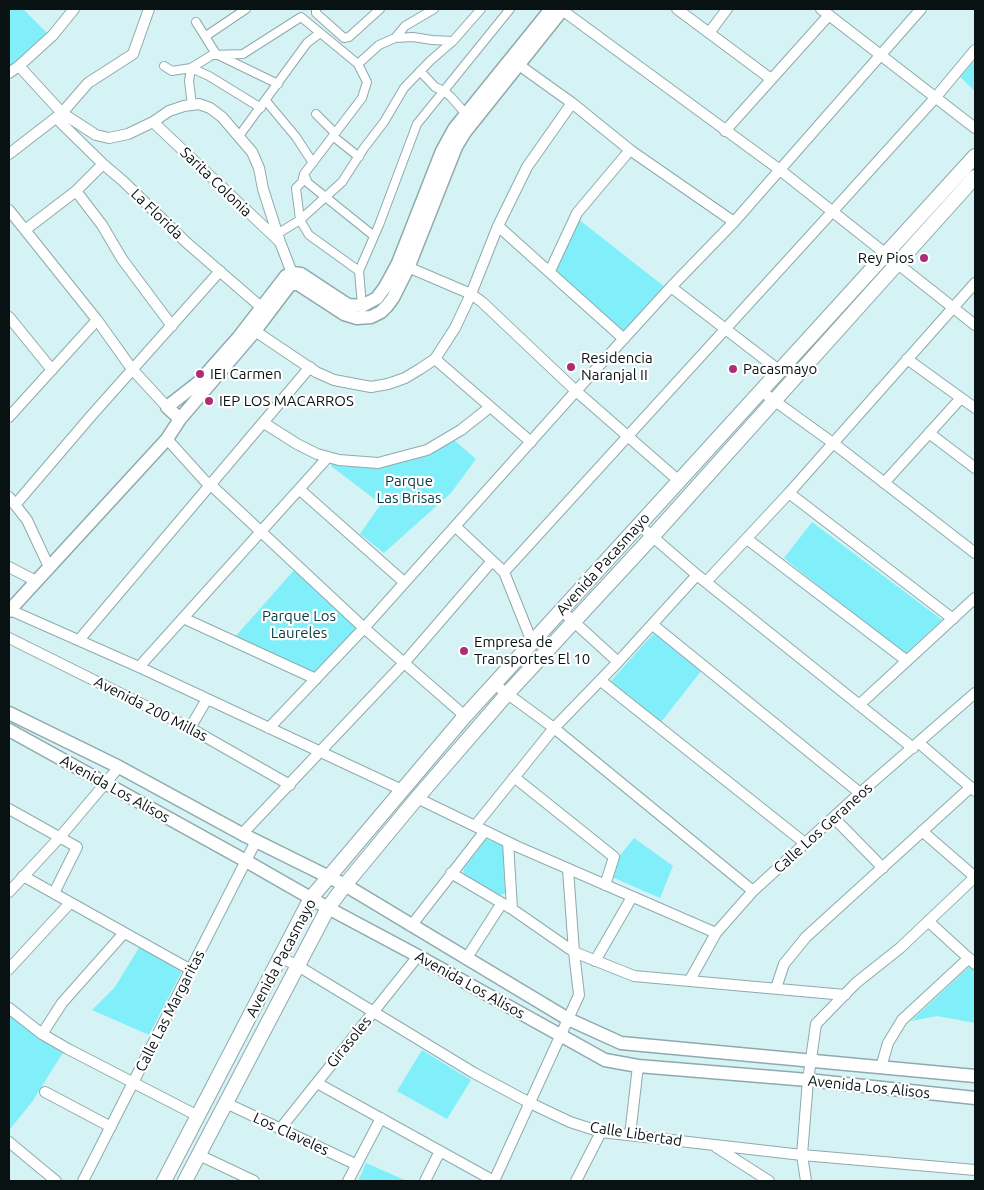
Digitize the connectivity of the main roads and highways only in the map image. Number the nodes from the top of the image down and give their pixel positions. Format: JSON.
{"nodes":[{"id":1,"x":975,"y":156,"type":"edge"},
{"id":2,"x":975,"y":177,"type":"edge"},
{"id":3,"x":164,"y":1181,"type":"edge"},
{"id":4,"x":185,"y":1181,"type":"edge"}],
"edges":[{"from":1,"to":3,"type":"main road","name":"Avenida Pacasmayo"},
{"from":2,"to":4,"type":"main road","name":"Avenida Pacasmayo"}]}
